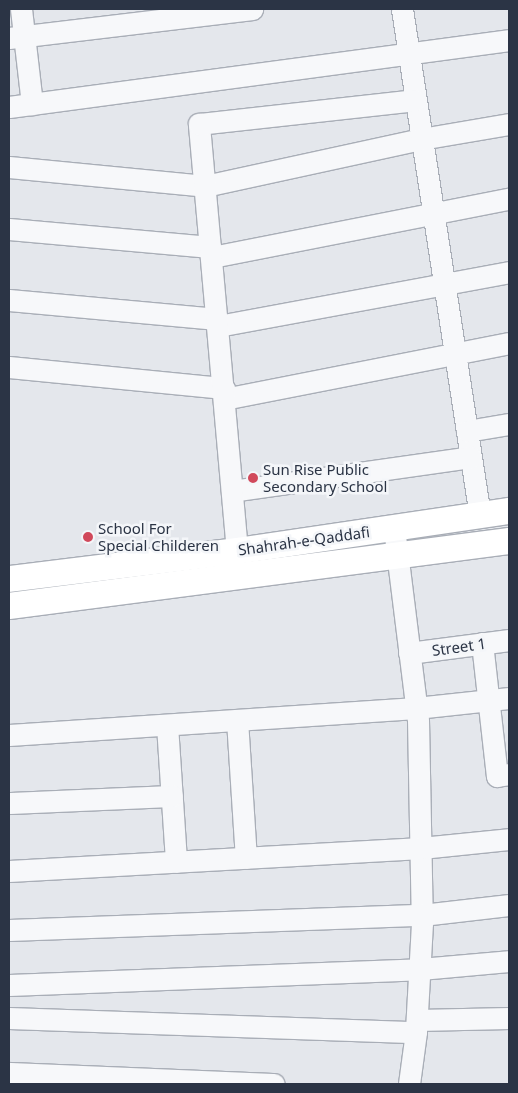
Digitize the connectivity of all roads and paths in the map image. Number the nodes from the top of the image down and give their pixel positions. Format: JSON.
{"nodes":[{"id":1,"x":21,"y":9,"type":"edge"},
{"id":2,"x":252,"y":9,"type":"edge"},
{"id":3,"x":402,"y":9,"type":"edge"},
{"id":4,"x":16,"y":37,"type":"edge"},
{"id":5,"x":509,"y":40,"type":"edge"},
{"id":6,"x":408,"y":55,"type":"junction"},
{"id":7,"x":415,"y":100,"type":"junction"},
{"id":8,"x":32,"y":104,"type":"junction"},
{"id":9,"x":9,"y":107,"type":"edge"},
{"id":10,"x":509,"y":124,"type":"edge"},
{"id":11,"x":420,"y":139,"type":"junction"},
{"id":12,"x":9,"y":167,"type":"edge"},
{"id":13,"x":205,"y":186,"type":"junction"},
{"id":14,"x":509,"y":199,"type":"edge"},
{"id":15,"x":432,"y":216,"type":"junction"},
{"id":16,"x":9,"y":229,"type":"edge"},
{"id":17,"x":211,"y":252,"type":"junction"},
{"id":18,"x":509,"y":272,"type":"edge"},
{"id":19,"x":444,"y":284,"type":"junction"},
{"id":20,"x":9,"y":300,"type":"edge"},
{"id":21,"x":218,"y":323,"type":"junction"},
{"id":22,"x":509,"y":343,"type":"edge"},
{"id":23,"x":454,"y":352,"type":"junction"},
{"id":24,"x":9,"y":367,"type":"edge"},
{"id":25,"x":224,"y":393,"type":"junction"},
{"id":26,"x":509,"y":424,"type":"edge"},
{"id":27,"x":467,"y":431,"type":"junction"},
{"id":28,"x":471,"y":456,"type":"junction"},
{"id":29,"x":232,"y":491,"type":"junction"},
{"id":30,"x":509,"y":512,"type":"edge"},
{"id":31,"x":480,"y":516,"type":"junction"},
{"id":32,"x":394,"y":528,"type":"junction"},
{"id":33,"x":509,"y":541,"type":"edge"},
{"id":34,"x":236,"y":551,"type":"junction"},
{"id":35,"x":397,"y":558,"type":"junction"},
{"id":36,"x":9,"y":579,"type":"edge"},
{"id":37,"x":9,"y":606,"type":"edge"},
{"id":38,"x":509,"y":640,"type":"edge"},
{"id":39,"x":482,"y":643,"type":"junction"},
{"id":40,"x":410,"y":653,"type":"junction"},
{"id":41,"x":499,"y":699,"type":"edge"},
{"id":42,"x":416,"y":708,"type":"junction"},
{"id":43,"x":237,"y":720,"type":"junction"},
{"id":44,"x":167,"y":725,"type":"junction"},
{"id":45,"x":9,"y":735,"type":"edge"},
{"id":46,"x":509,"y":774,"type":"edge"},
{"id":47,"x":172,"y":796,"type":"junction"},
{"id":48,"x":9,"y":803,"type":"edge"},
{"id":49,"x":509,"y":839,"type":"edge"},
{"id":50,"x":421,"y":848,"type":"junction"},
{"id":51,"x":246,"y":858,"type":"junction"},
{"id":52,"x":176,"y":862,"type":"junction"},
{"id":53,"x":9,"y":871,"type":"edge"},
{"id":54,"x":509,"y":905,"type":"edge"},
{"id":55,"x":422,"y":915,"type":"junction"},
{"id":56,"x":9,"y":930,"type":"edge"},
{"id":57,"x":509,"y":961,"type":"edge"},
{"id":58,"x":420,"y":969,"type":"junction"},
{"id":59,"x":9,"y":985,"type":"edge"},
{"id":60,"x":9,"y":1018,"type":"edge"},
{"id":61,"x":509,"y":1018,"type":"edge"},
{"id":62,"x":417,"y":1026,"type":"junction"},
{"id":63,"x":9,"y":1073,"type":"edge"},
{"id":64,"x":274,"y":1084,"type":"edge"},
{"id":65,"x":409,"y":1084,"type":"edge"}],
"edges":[{"from":1,"to":4,"type":"street"},
{"from":2,"to":4,"type":"street"},
{"from":3,"to":6,"type":"street"},
{"from":4,"to":8,"type":"street"},
{"from":5,"to":6,"type":"street"},
{"from":6,"to":7,"type":"street"},
{"from":6,"to":8,"type":"street"},
{"from":7,"to":11,"type":"street"},
{"from":7,"to":13,"type":"street"},
{"from":8,"to":9,"type":"street"},
{"from":10,"to":11,"type":"street"},
{"from":11,"to":13,"type":"street"},
{"from":11,"to":15,"type":"street"},
{"from":12,"to":13,"type":"street"},
{"from":13,"to":17,"type":"street"},
{"from":14,"to":15,"type":"street"},
{"from":15,"to":17,"type":"street"},
{"from":15,"to":19,"type":"street"},
{"from":16,"to":17,"type":"street"},
{"from":17,"to":21,"type":"street"},
{"from":18,"to":19,"type":"street"},
{"from":19,"to":21,"type":"street"},
{"from":19,"to":23,"type":"street"},
{"from":20,"to":21,"type":"street"},
{"from":21,"to":25,"type":"street"},
{"from":22,"to":23,"type":"street"},
{"from":23,"to":25,"type":"street"},
{"from":23,"to":27,"type":"street"},
{"from":24,"to":25,"type":"street"},
{"from":25,"to":29,"type":"street"},
{"from":26,"to":27,"type":"street"},
{"from":27,"to":28,"type":"street"},
{"from":28,"to":29,"type":"street"},
{"from":28,"to":31,"type":"street"},
{"from":29,"to":34,"type":"street"},
{"from":30,"to":31,"type":"main road","name":"Shahrah-e-Qaddafi"},
{"from":31,"to":32,"type":"main road","name":"Shahrah-e-Qaddafi"},
{"from":32,"to":34,"type":"main road","name":"Shahrah-e-Qaddafi"},
{"from":32,"to":35,"type":"street"},
{"from":33,"to":35,"type":"main road","name":"Shahrah-e-Qaddafi"},
{"from":34,"to":36,"type":"main road","name":"Shahrah-e-Qaddafi"},
{"from":35,"to":37,"type":"main road","name":"Shahrah-e-Qaddafi"},
{"from":35,"to":40,"type":"street"},
{"from":38,"to":39,"type":"street","name":"Street 1"},
{"from":39,"to":40,"type":"street","name":"Street 1"},
{"from":39,"to":41,"type":"street"},
{"from":40,"to":42,"type":"street"},
{"from":41,"to":42,"type":"street"},
{"from":41,"to":46,"type":"street"},
{"from":42,"to":43,"type":"street"},
{"from":42,"to":50,"type":"street"},
{"from":43,"to":44,"type":"street"},
{"from":43,"to":51,"type":"street"},
{"from":44,"to":45,"type":"street"},
{"from":44,"to":47,"type":"street"},
{"from":47,"to":48,"type":"street"},
{"from":47,"to":52,"type":"street"},
{"from":49,"to":50,"type":"street"},
{"from":50,"to":51,"type":"street"},
{"from":50,"to":55,"type":"street"},
{"from":51,"to":52,"type":"street"},
{"from":52,"to":53,"type":"street"},
{"from":54,"to":55,"type":"street"},
{"from":55,"to":56,"type":"street"},
{"from":55,"to":58,"type":"street"},
{"from":57,"to":58,"type":"street"},
{"from":58,"to":59,"type":"street"},
{"from":58,"to":62,"type":"street"},
{"from":60,"to":62,"type":"street"},
{"from":61,"to":62,"type":"street"},
{"from":62,"to":65,"type":"street"},
{"from":63,"to":64,"type":"street"}]}
